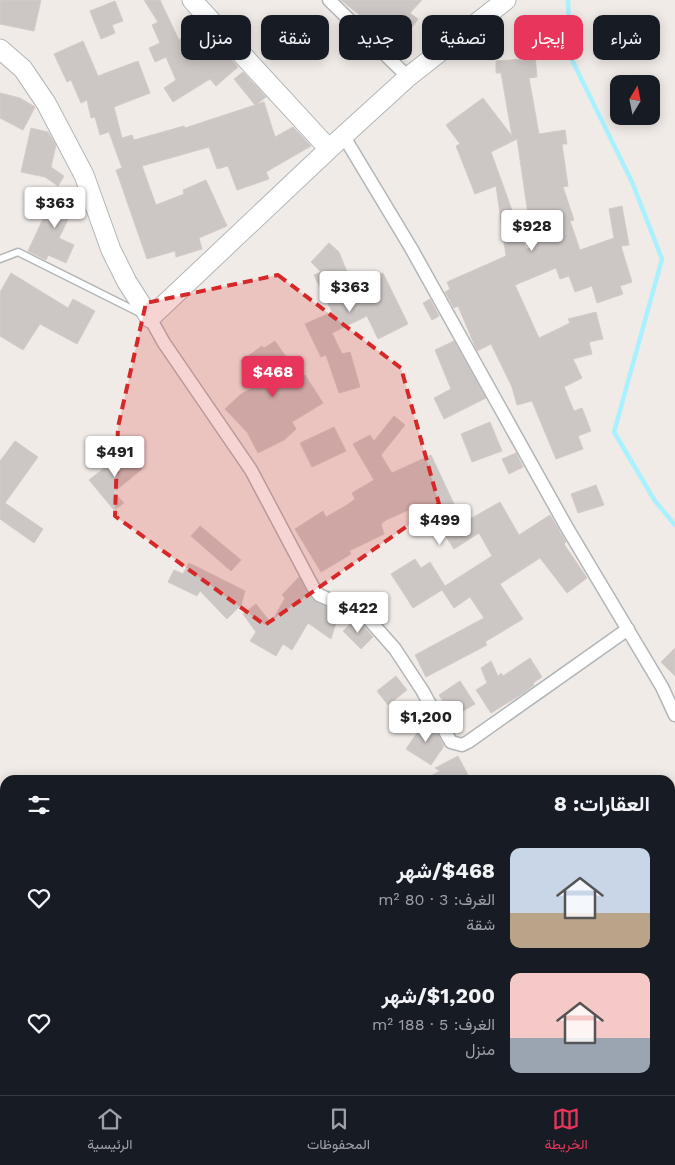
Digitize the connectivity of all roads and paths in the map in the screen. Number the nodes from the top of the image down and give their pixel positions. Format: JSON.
{"nodes":[{"id":1,"x":192,"y":0,"type":"edge"},
{"id":2,"x":329,"y":0,"type":"edge"},
{"id":3,"x":506,"y":0,"type":"edge"},
{"id":4,"x":0,"y":49,"type":"edge"},
{"id":5,"x":408,"y":77,"type":"junction"},
{"id":6,"x":343,"y":136,"type":"junction"},
{"id":7,"x":329,"y":149,"type":"junction"},
{"id":8,"x":0,"y":259,"type":"edge"},
{"id":9,"x":150,"y":318,"type":"junction"},
{"id":10,"x":628,"y":630,"type":"junction"},
{"id":11,"x":675,"y":715,"type":"edge"}],
"edges":[{"from":1,"to":7,"type":"main road"},
{"from":2,"to":5,"type":"street"},
{"from":3,"to":5,"type":"main road"},
{"from":4,"to":9,"type":"main road"},
{"from":5,"to":6,"type":"main road"},
{"from":6,"to":7,"type":"main road"},
{"from":6,"to":10,"type":"street"},
{"from":7,"to":9,"type":"main road"},
{"from":8,"to":9,"type":"lane"},
{"from":9,"to":10,"type":"street"},
{"from":10,"to":11,"type":"street"}]}
